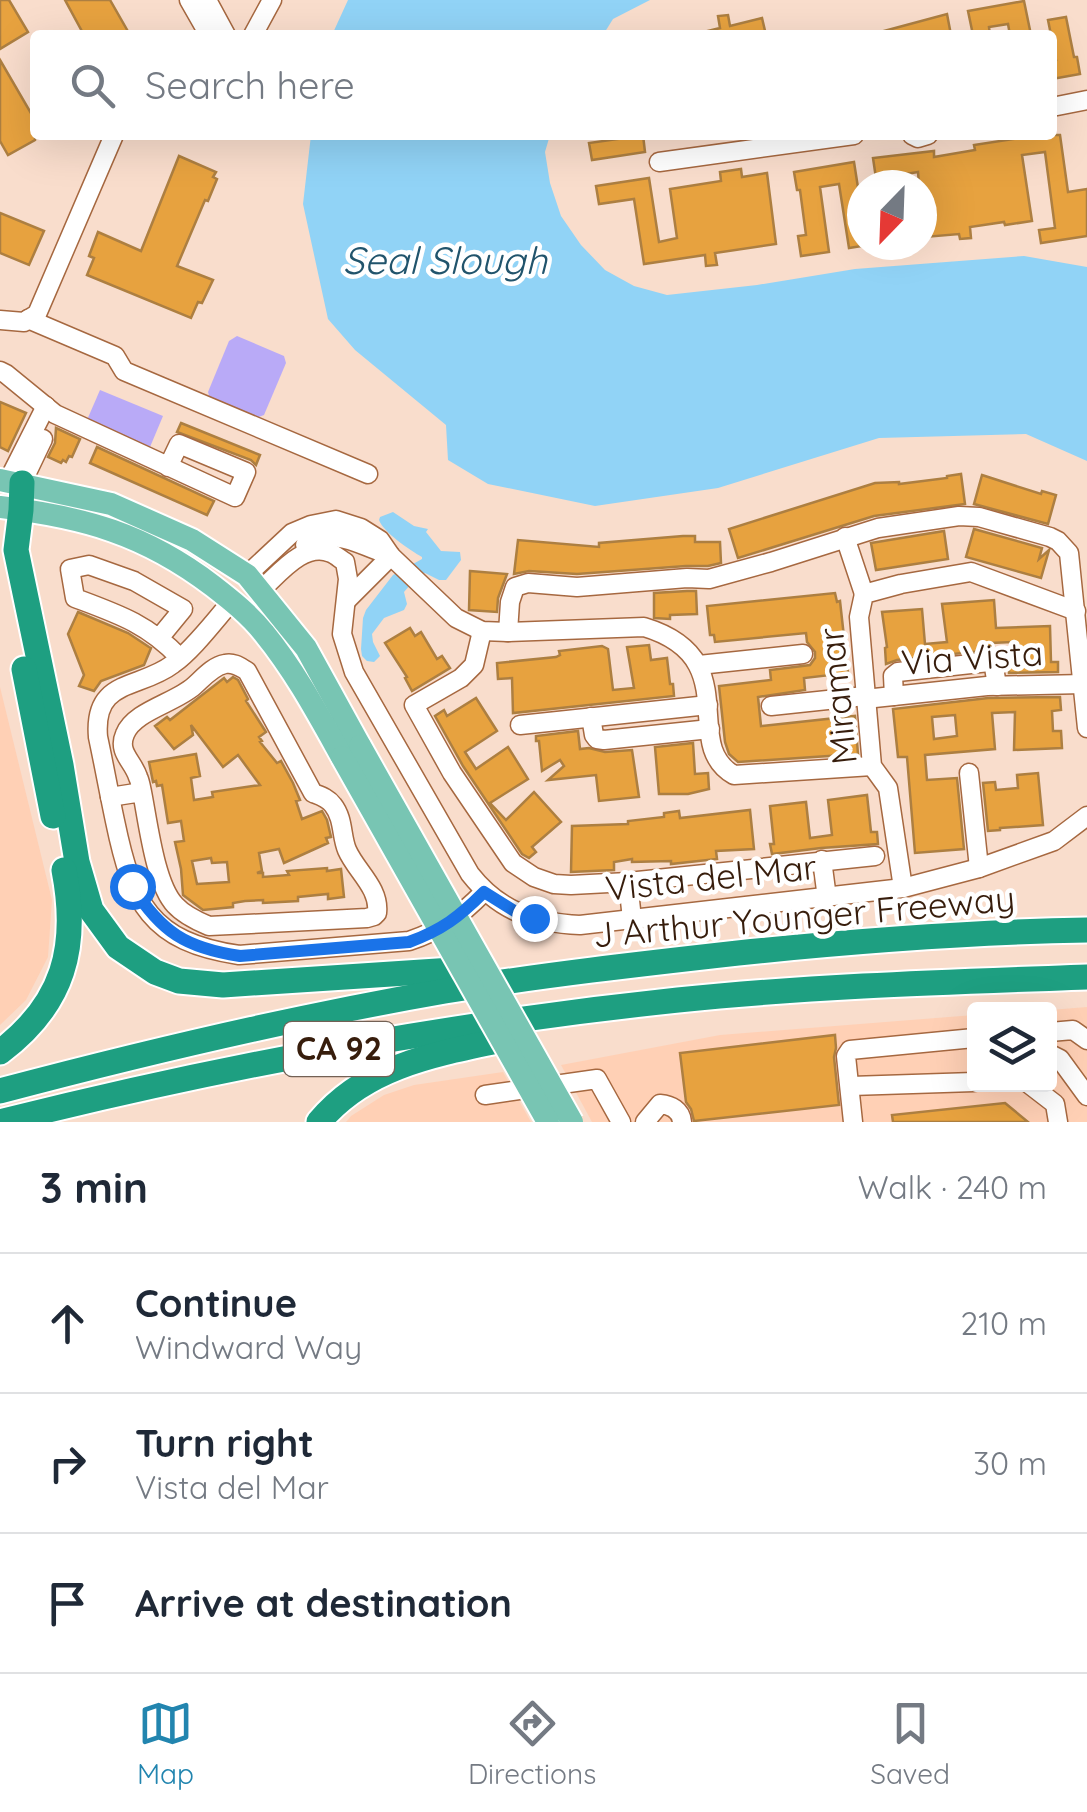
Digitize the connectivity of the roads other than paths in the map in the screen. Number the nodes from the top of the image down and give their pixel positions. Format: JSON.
{"nodes":[{"id":1,"x":189,"y":0,"type":"edge"},
{"id":2,"x":207,"y":0,"type":"edge"},
{"id":3,"x":272,"y":0,"type":"edge"},
{"id":4,"x":206,"y":30,"type":"edge"},
{"id":5,"x":223,"y":30,"type":"edge"},
{"id":6,"x":257,"y":30,"type":"edge"},
{"id":7,"x":1087,"y":100,"type":"edge"},
{"id":8,"x":1057,"y":106,"type":"edge"},
{"id":9,"x":112,"y":140,"type":"edge"},
{"id":10,"x":818,"y":140,"type":"edge"},
{"id":11,"x":659,"y":162,"type":"dead end"},
{"id":12,"x":28,"y":319,"type":"junction"},
{"id":13,"x":0,"y":320,"type":"edge"},
{"id":14,"x":2,"y":377,"type":"edge"},
{"id":15,"x":51,"y":410,"type":"junction"},
{"id":16,"x":168,"y":467,"type":"dead end"},
{"id":17,"x":368,"y":474,"type":"dead end"},
{"id":18,"x":7,"y":485,"type":"edge"},
{"id":19,"x":11,"y":509,"type":"edge"},
{"id":20,"x":845,"y":538,"type":"junction"},
{"id":21,"x":0,"y":552,"type":"edge"},
{"id":22,"x":395,"y":560,"type":"junction"},
{"id":23,"x":289,"y":564,"type":"junction"},
{"id":24,"x":254,"y":583,"type":"junction"},
{"id":25,"x":864,"y":594,"type":"junction"},
{"id":26,"x":347,"y":600,"type":"junction"},
{"id":27,"x":232,"y":601,"type":"junction"},
{"id":28,"x":1076,"y":611,"type":"junction"},
{"id":29,"x":482,"y":631,"type":"junction"},
{"id":30,"x":508,"y":632,"type":"junction"},
{"id":31,"x":160,"y":637,"type":"junction"},
{"id":32,"x":802,"y":654,"type":"dead end"},
{"id":33,"x":180,"y":658,"type":"junction"},
{"id":34,"x":699,"y":665,"type":"junction"},
{"id":35,"x":1084,"y":684,"type":"junction"},
{"id":36,"x":865,"y":698,"type":"junction"},
{"id":37,"x":708,"y":705,"type":"junction"},
{"id":38,"x":771,"y":706,"type":"dead end"},
{"id":39,"x":590,"y":717,"type":"junction"},
{"id":40,"x":520,"y":725,"type":"dead end"},
{"id":41,"x":710,"y":728,"type":"junction"},
{"id":42,"x":1087,"y":728,"type":"edge"},
{"id":43,"x":351,"y":751,"type":"junction"},
{"id":44,"x":872,"y":766,"type":"junction"},
{"id":45,"x":969,"y":773,"type":"dead end"},
{"id":46,"x":142,"y":792,"type":"junction"},
{"id":47,"x":110,"y":797,"type":"junction"},
{"id":48,"x":1087,"y":816,"type":"edge"},
{"id":49,"x":874,"y":856,"type":"dead end"},
{"id":50,"x":822,"y":860,"type":"junction"},
{"id":51,"x":978,"y":868,"type":"junction"},
{"id":52,"x":628,"y":882,"type":"junction"},
{"id":53,"x":903,"y":888,"type":"junction"},
{"id":54,"x":484,"y":892,"type":"junction"},
{"id":55,"x":827,"y":898,"type":"junction"},
{"id":56,"x":632,"y":920,"type":"junction"},
{"id":57,"x":1087,"y":930,"type":"edge"},
{"id":58,"x":628,"y":965,"type":"junction"},
{"id":59,"x":1087,"y":977,"type":"edge"},
{"id":60,"x":682,"y":1000,"type":"junction"},
{"id":61,"x":1057,"y":1031,"type":"edge"},
{"id":62,"x":967,"y":1039,"type":"edge"},
{"id":63,"x":1087,"y":1040,"type":"edge"},
{"id":64,"x":0,"y":1052,"type":"edge"},
{"id":65,"x":1057,"y":1058,"type":"edge"},
{"id":66,"x":967,"y":1082,"type":"edge"},
{"id":67,"x":851,"y":1086,"type":"junction"},
{"id":68,"x":0,"y":1090,"type":"edge"},
{"id":69,"x":1039,"y":1092,"type":"edge"},
{"id":70,"x":485,"y":1095,"type":"dead end"},
{"id":71,"x":1087,"y":1096,"type":"edge"},
{"id":72,"x":0,"y":1122,"type":"edge"},
{"id":73,"x":320,"y":1122,"type":"edge"},
{"id":74,"x":548,"y":1122,"type":"edge"},
{"id":75,"x":572,"y":1122,"type":"edge"},
{"id":76,"x":621,"y":1122,"type":"edge"},
{"id":77,"x":645,"y":1122,"type":"edge"},
{"id":78,"x":682,"y":1122,"type":"edge"},
{"id":79,"x":853,"y":1122,"type":"edge"},
{"id":80,"x":1058,"y":1122,"type":"edge"}],
"edges":[{"from":1,"to":4,"type":"street"},
{"from":2,"to":5,"type":"street"},
{"from":3,"to":6,"type":"street"},
{"from":7,"to":8,"type":"street"},
{"from":9,"to":12,"type":"street"},
{"from":10,"to":11,"type":"street"},
{"from":12,"to":13,"type":"street"},
{"from":12,"to":17,"type":"street"},
{"from":14,"to":15,"type":"street"},
{"from":15,"to":16,"type":"street"},
{"from":15,"to":18,"type":"street"},
{"from":18,"to":19,"type":"highway"},
{"from":18,"to":24,"type":"main road"},
{"from":19,"to":27,"type":"main road"},
{"from":19,"to":58,"type":"highway"},
{"from":20,"to":25,"type":"street"},
{"from":20,"to":28,"type":"street"},
{"from":20,"to":30,"type":"street"},
{"from":21,"to":64,"type":"highway"},
{"from":22,"to":23,"type":"street"},
{"from":22,"to":24,"type":"street"},
{"from":22,"to":26,"type":"street"},
{"from":22,"to":29,"type":"street"},
{"from":23,"to":24,"type":"street"},
{"from":23,"to":26,"type":"street","name":"Vista del Mar"},
{"from":24,"to":43,"type":"main road"},
{"from":25,"to":28,"type":"street","name":"Miramar"},
{"from":25,"to":36,"type":"street","name":"Miramar"},
{"from":26,"to":54,"type":"street","name":"Vista del Mar"},
{"from":27,"to":33,"type":"street"},
{"from":27,"to":43,"type":"main road"},
{"from":28,"to":35,"type":"street"},
{"from":29,"to":30,"type":"street"},
{"from":29,"to":52,"type":"street"},
{"from":30,"to":34,"type":"street"},
{"from":31,"to":31,"type":"street"},
{"from":31,"to":33,"type":"street"},
{"from":32,"to":34,"type":"street"},
{"from":33,"to":47,"type":"street"},
{"from":34,"to":37,"type":"street"},
{"from":35,"to":36,"type":"street","name":"Via Vista"},
{"from":35,"to":42,"type":"street"},
{"from":36,"to":38,"type":"street","name":"Via Vista"},
{"from":36,"to":44,"type":"street","name":"Miramar"},
{"from":37,"to":39,"type":"street"},
{"from":37,"to":41,"type":"street"},
{"from":39,"to":40,"type":"street"},
{"from":39,"to":41,"type":"street"},
{"from":41,"to":44,"type":"street"},
{"from":43,"to":74,"type":"main road","bridge":true},
{"from":43,"to":75,"type":"main road","bridge":true},
{"from":44,"to":53,"type":"street","name":"Miramar"},
{"from":45,"to":51,"type":"street"},
{"from":46,"to":46,"type":"street"},
{"from":46,"to":47,"type":"street"},
{"from":47,"to":54,"type":"street"},
{"from":48,"to":51,"type":"street","name":"Vista del Mar"},
{"from":49,"to":50,"type":"street"},
{"from":50,"to":52,"type":"street"},
{"from":50,"to":55,"type":"street"},
{"from":51,"to":53,"type":"street","name":"Vista del Mar"},
{"from":52,"to":56,"type":"street"},
{"from":53,"to":55,"type":"street","name":"Vista del Mar"},
{"from":54,"to":56,"type":"street","name":"Vista del Mar"},
{"from":55,"to":56,"type":"street","name":"Vista del Mar"},
{"from":57,"to":58,"type":"highway","name":"J Arthur Younger Freeway","number":"CA 92"},
{"from":58,"to":68,"type":"highway","name":"J Arthur Younger Freeway","number":"CA 92"},
{"from":59,"to":60,"type":"highway","name":"J Arthur Younger Freeway","number":"CA 92"},
{"from":60,"to":72,"type":"highway","name":"J Arthur Younger Freeway","number":"CA 92"},
{"from":60,"to":73,"type":"highway"},
{"from":61,"to":63,"type":"street"},
{"from":62,"to":67,"type":"street"},
{"from":65,"to":71,"type":"street"},
{"from":66,"to":67,"type":"street"},
{"from":67,"to":79,"type":"street"},
{"from":69,"to":80,"type":"street"},
{"from":70,"to":76,"type":"street"},
{"from":77,"to":78,"type":"street"}]}
